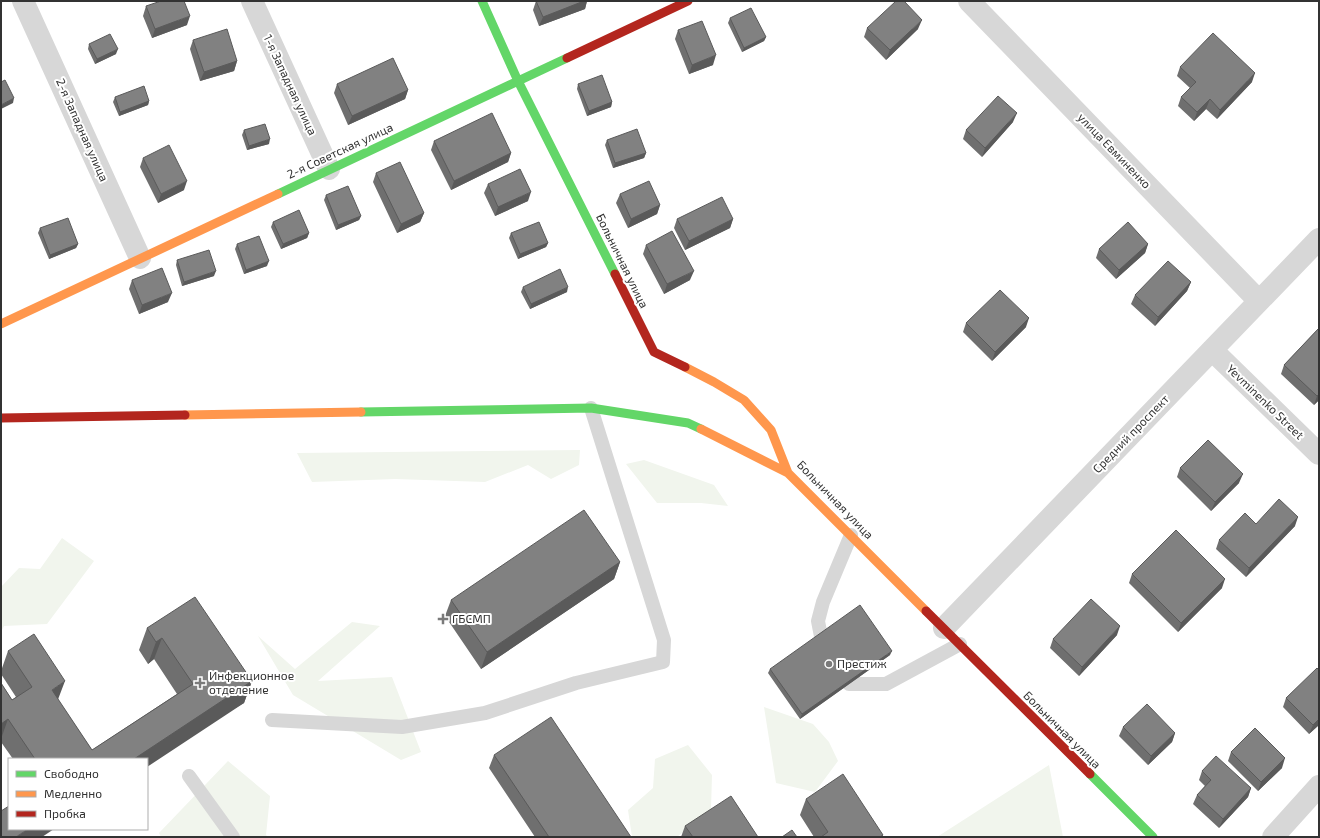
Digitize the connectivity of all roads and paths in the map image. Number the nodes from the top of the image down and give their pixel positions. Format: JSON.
{"nodes":[{"id":1,"x":23,"y":1,"type":"edge"},
{"id":2,"x":252,"y":1,"type":"edge"},
{"id":3,"x":482,"y":1,"type":"edge"},
{"id":4,"x":688,"y":1,"type":"edge"},
{"id":5,"x":969,"y":1,"type":"edge"},
{"id":6,"x":518,"y":81,"type":"junction"},
{"id":7,"x":329,"y":169,"type":"junction"},
{"id":8,"x":1319,"y":239,"type":"edge"},
{"id":9,"x":140,"y":258,"type":"junction"},
{"id":10,"x":1259,"y":301,"type":"junction"},
{"id":11,"x":1,"y":324,"type":"edge"},
{"id":12,"x":1212,"y":350,"type":"junction"},
{"id":13,"x":590,"y":408,"type":"junction"},
{"id":14,"x":1,"y":418,"type":"edge"},
{"id":15,"x":1319,"y":454,"type":"edge"},
{"id":16,"x":788,"y":473,"type":"junction"},
{"id":17,"x":851,"y":535,"type":"junction"},
{"id":18,"x":944,"y":628,"type":"junction"},
{"id":19,"x":960,"y":644,"type":"junction"},
{"id":20,"x":272,"y":720,"type":"dead end"},
{"id":21,"x":189,"y":776,"type":"dead end"},
{"id":22,"x":1319,"y":786,"type":"edge"},
{"id":23,"x":233,"y":837,"type":"edge"},
{"id":24,"x":1152,"y":837,"type":"edge"},
{"id":25,"x":1273,"y":837,"type":"edge"}],
"edges":[{"from":1,"to":9,"type":"street","name":"2-я Западная улица"},
{"from":2,"to":7,"type":"street","name":"1-я Западная улица"},
{"from":3,"to":6,"type":"street","name":"Больничная улица"},
{"from":4,"to":6,"type":"street","name":"2-я Советская улица"},
{"from":5,"to":10,"type":"street","name":"улица Евминенко"},
{"from":6,"to":7,"type":"street","name":"2-я Советская улица"},
{"from":6,"to":16,"type":"street","name":"Больничная улица"},
{"from":7,"to":9,"type":"street","name":"2-я Советская улица"},
{"from":8,"to":10,"type":"street","name":"Средний проспект"},
{"from":9,"to":11,"type":"street","name":"2-я Советская улица"},
{"from":10,"to":12,"type":"street","name":"Средний проспект"},
{"from":12,"to":15,"type":"street","name":"Yevminenko Street"},
{"from":12,"to":18,"type":"street","name":"Средний проспект"},
{"from":13,"to":14,"type":"street"},
{"from":13,"to":16,"type":"street"},
{"from":13,"to":20,"type":"lane"},
{"from":16,"to":17,"type":"street","name":"Больничная улица"},
{"from":17,"to":18,"type":"street","name":"Больничная улица"},
{"from":17,"to":19,"type":"lane"},
{"from":18,"to":19,"type":"street","name":"Больничная улица"},
{"from":19,"to":24,"type":"street","name":"Больничная улица"},
{"from":21,"to":23,"type":"lane"},
{"from":22,"to":25,"type":"street"}]}
